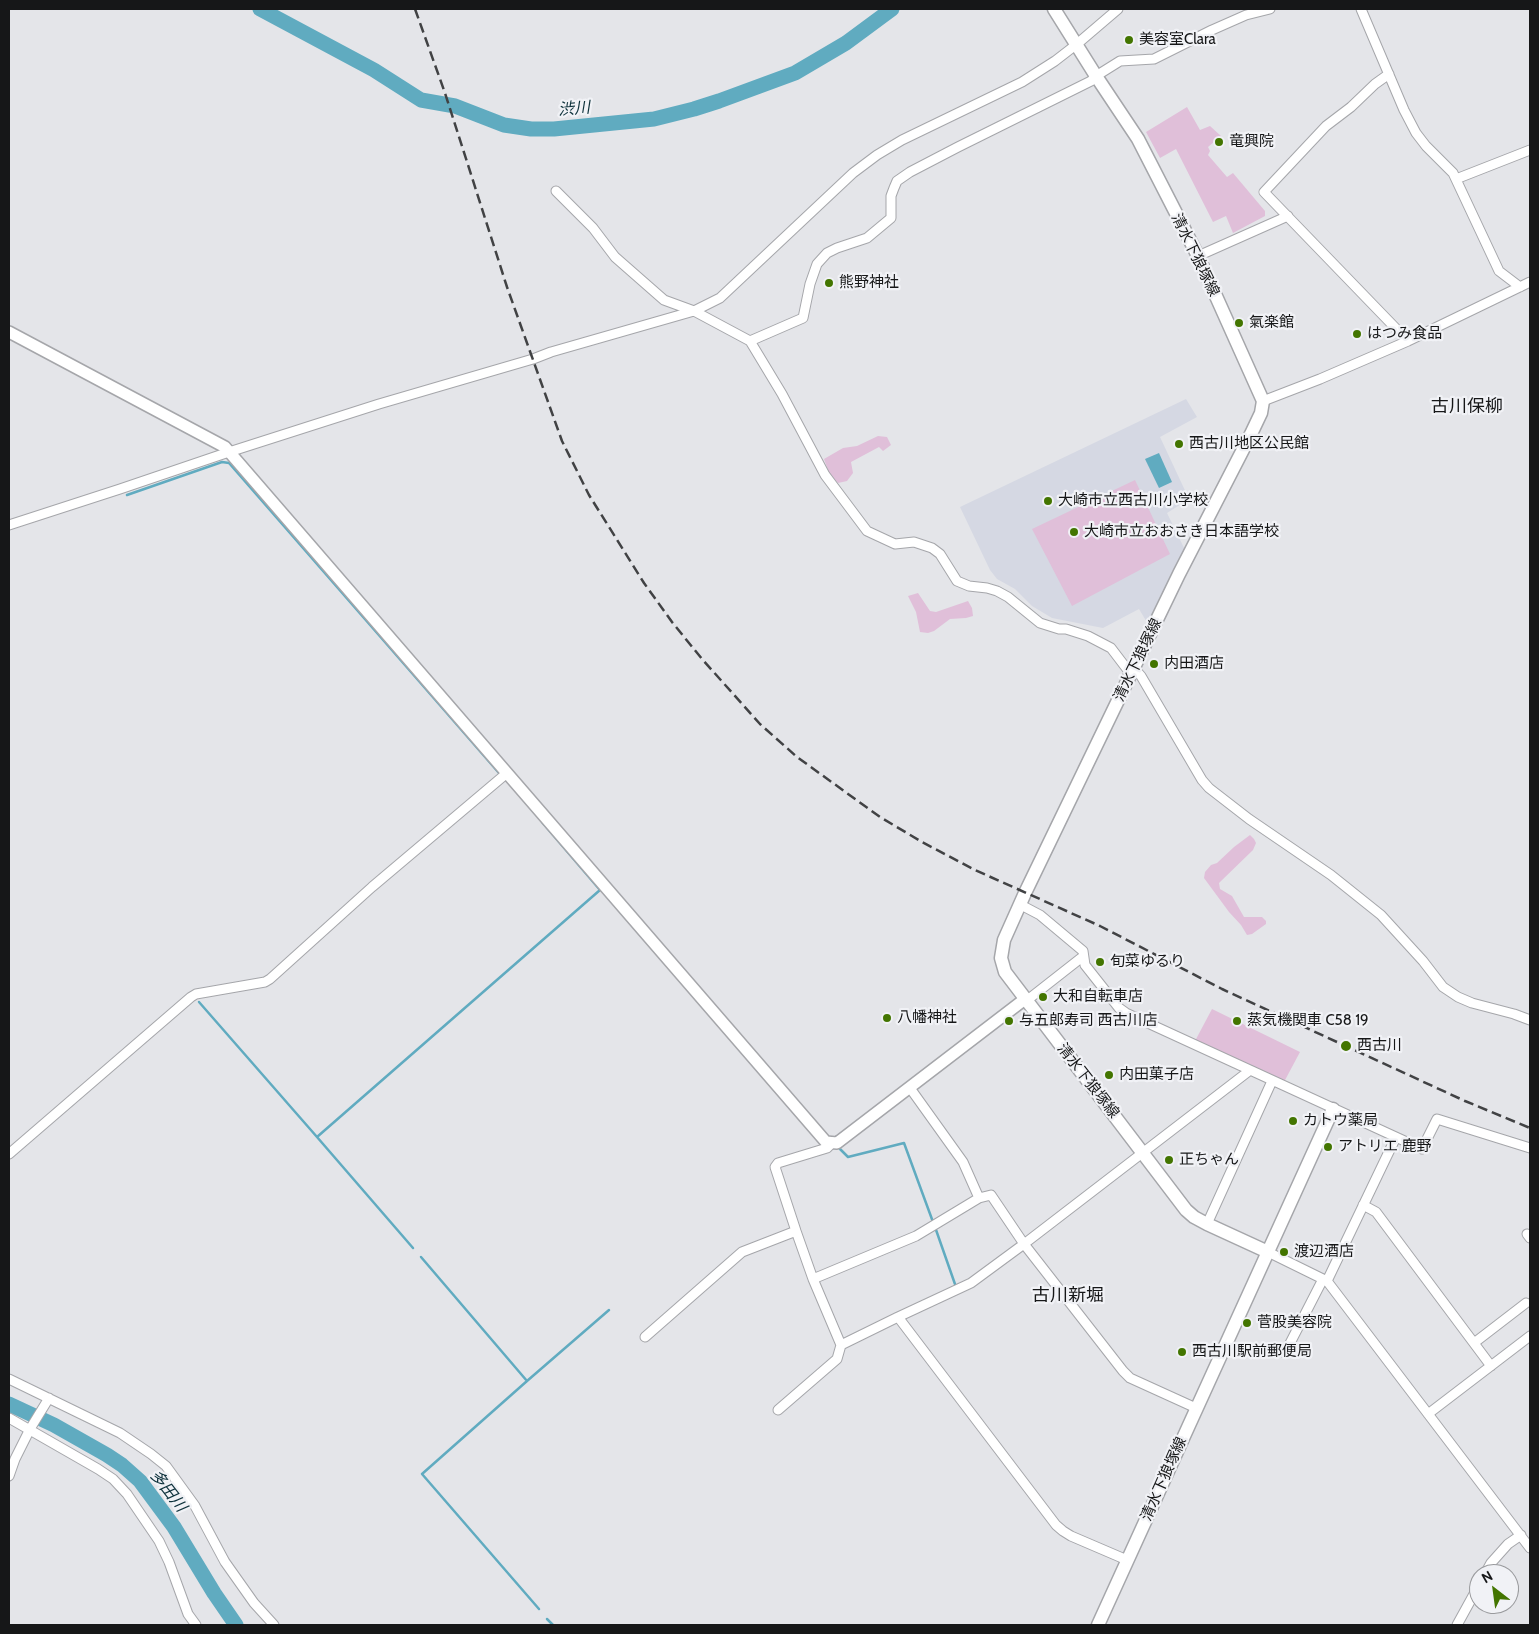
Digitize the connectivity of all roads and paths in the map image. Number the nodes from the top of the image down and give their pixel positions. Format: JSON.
{"nodes":[{"id":1,"x":1054,"y":9,"type":"edge"},
{"id":2,"x":1118,"y":9,"type":"edge"},
{"id":3,"x":1270,"y":9,"type":"edge"},
{"id":4,"x":1361,"y":9,"type":"edge"},
{"id":5,"x":1077,"y":44,"type":"junction"},
{"id":6,"x":1389,"y":74,"type":"junction"},
{"id":7,"x":1096,"y":76,"type":"junction"},
{"id":8,"x":1530,"y":150,"type":"edge"},
{"id":9,"x":1456,"y":179,"type":"junction"},
{"id":10,"x":556,"y":191,"type":"dead end"},
{"id":11,"x":1288,"y":216,"type":"junction"},
{"id":12,"x":1198,"y":256,"type":"junction"},
{"id":13,"x":1530,"y":282,"type":"edge"},
{"id":14,"x":1520,"y":287,"type":"junction"},
{"id":15,"x":694,"y":311,"type":"junction"},
{"id":16,"x":9,"y":332,"type":"edge"},
{"id":17,"x":1408,"y":340,"type":"junction"},
{"id":18,"x":750,"y":341,"type":"junction"},
{"id":19,"x":1263,"y":401,"type":"junction"},
{"id":20,"x":229,"y":452,"type":"junction"},
{"id":21,"x":9,"y":525,"type":"edge"},
{"id":22,"x":1134,"y":668,"type":"junction"},
{"id":23,"x":507,"y":773,"type":"junction"},
{"id":24,"x":1021,"y":905,"type":"junction"},
{"id":25,"x":1084,"y":958,"type":"junction"},
{"id":26,"x":1025,"y":999,"type":"junction"},
{"id":27,"x":1530,"y":1020,"type":"edge"},
{"id":28,"x":1249,"y":1071,"type":"junction"},
{"id":29,"x":1272,"y":1081,"type":"junction"},
{"id":30,"x":910,"y":1088,"type":"junction"},
{"id":31,"x":1333,"y":1109,"type":"junction"},
{"id":32,"x":1396,"y":1137,"type":"junction"},
{"id":33,"x":832,"y":1143,"type":"junction"},
{"id":34,"x":1530,"y":1148,"type":"edge"},
{"id":35,"x":1142,"y":1152,"type":"junction"},
{"id":36,"x":9,"y":1154,"type":"edge"},
{"id":37,"x":979,"y":1198,"type":"junction"},
{"id":38,"x":1363,"y":1205,"type":"junction"},
{"id":39,"x":1207,"y":1224,"type":"junction"},
{"id":40,"x":796,"y":1231,"type":"junction"},
{"id":41,"x":1024,"y":1244,"type":"junction"},
{"id":42,"x":1268,"y":1252,"type":"junction"},
{"id":43,"x":813,"y":1279,"type":"junction"},
{"id":44,"x":1325,"y":1280,"type":"junction"},
{"id":45,"x":1526,"y":1303,"type":"dead end"},
{"id":46,"x":898,"y":1317,"type":"junction"},
{"id":47,"x":1530,"y":1336,"type":"edge"},
{"id":48,"x":645,"y":1337,"type":"dead end"},
{"id":49,"x":1474,"y":1343,"type":"junction"},
{"id":50,"x":840,"y":1345,"type":"junction"},
{"id":51,"x":1285,"y":1353,"type":"dead end"},
{"id":52,"x":1491,"y":1366,"type":"junction"},
{"id":53,"x":9,"y":1379,"type":"edge"},
{"id":54,"x":47,"y":1400,"type":"junction"},
{"id":55,"x":1196,"y":1408,"type":"junction"},
{"id":56,"x":778,"y":1410,"type":"dead end"},
{"id":57,"x":1428,"y":1414,"type":"junction"},
{"id":58,"x":9,"y":1418,"type":"edge"},
{"id":59,"x":31,"y":1428,"type":"junction"},
{"id":60,"x":9,"y":1476,"type":"edge"},
{"id":61,"x":1521,"y":1536,"type":"junction"},
{"id":62,"x":1530,"y":1548,"type":"edge"},
{"id":63,"x":1127,"y":1560,"type":"junction"},
{"id":64,"x":1490,"y":1564,"type":"edge"},
{"id":65,"x":1469,"y":1604,"type":"edge"},
{"id":66,"x":196,"y":1625,"type":"edge"},
{"id":67,"x":274,"y":1625,"type":"edge"},
{"id":68,"x":1098,"y":1625,"type":"edge"},
{"id":69,"x":1458,"y":1625,"type":"edge"}],
"edges":[{"from":1,"to":5,"type":"main road","name":"清水下狼塚線"},
{"from":2,"to":5,"type":"street"},
{"from":3,"to":7,"type":"street"},
{"from":4,"to":6,"type":"street"},
{"from":5,"to":7,"type":"main road","name":"清水下狼塚線"},
{"from":5,"to":15,"type":"street"},
{"from":6,"to":9,"type":"street"},
{"from":6,"to":11,"type":"street"},
{"from":7,"to":12,"type":"main road","name":"清水下狼塚線"},
{"from":7,"to":18,"type":"street"},
{"from":8,"to":9,"type":"street"},
{"from":9,"to":14,"type":"street"},
{"from":10,"to":15,"type":"street"},
{"from":11,"to":12,"type":"street"},
{"from":11,"to":17,"type":"street"},
{"from":12,"to":19,"type":"main road","name":"清水下狼塚線"},
{"from":13,"to":14,"type":"street"},
{"from":14,"to":17,"type":"street"},
{"from":15,"to":18,"type":"street"},
{"from":15,"to":20,"type":"street"},
{"from":16,"to":20,"type":"street"},
{"from":17,"to":19,"type":"street"},
{"from":18,"to":22,"type":"street"},
{"from":19,"to":22,"type":"main road","name":"清水下狼塚線"},
{"from":20,"to":21,"type":"street"},
{"from":20,"to":23,"type":"street"},
{"from":22,"to":24,"type":"main road","name":"清水下狼塚線"},
{"from":22,"to":27,"type":"street"},
{"from":23,"to":33,"type":"street"},
{"from":23,"to":36,"type":"street"},
{"from":24,"to":25,"type":"street"},
{"from":24,"to":26,"type":"main road","name":"清水下狼塚線"},
{"from":25,"to":26,"type":"street"},
{"from":25,"to":28,"type":"street"},
{"from":26,"to":30,"type":"street"},
{"from":26,"to":35,"type":"main road","name":"清水下狼塚線"},
{"from":28,"to":29,"type":"street"},
{"from":28,"to":35,"type":"street"},
{"from":29,"to":31,"type":"street"},
{"from":29,"to":39,"type":"street"},
{"from":30,"to":33,"type":"street"},
{"from":30,"to":37,"type":"street"},
{"from":31,"to":32,"type":"street"},
{"from":31,"to":42,"type":"main road","name":"清水下狼塚線"},
{"from":32,"to":34,"type":"street"},
{"from":32,"to":38,"type":"street"},
{"from":33,"to":40,"type":"street"},
{"from":35,"to":39,"type":"main road","name":"清水下狼塚線"},
{"from":35,"to":41,"type":"street"},
{"from":37,"to":41,"type":"street"},
{"from":37,"to":43,"type":"street"},
{"from":38,"to":44,"type":"street"},
{"from":38,"to":49,"type":"street"},
{"from":39,"to":42,"type":"main road","name":"清水下狼塚線"},
{"from":40,"to":43,"type":"street"},
{"from":40,"to":48,"type":"street"},
{"from":41,"to":46,"type":"street"},
{"from":41,"to":55,"type":"street"},
{"from":42,"to":44,"type":"street"},
{"from":42,"to":55,"type":"main road","name":"清水下狼塚線"},
{"from":43,"to":50,"type":"street"},
{"from":44,"to":51,"type":"street"},
{"from":44,"to":57,"type":"street"},
{"from":45,"to":49,"type":"street"},
{"from":46,"to":50,"type":"street"},
{"from":46,"to":63,"type":"street"},
{"from":47,"to":52,"type":"street"},
{"from":49,"to":52,"type":"street"},
{"from":50,"to":56,"type":"street"},
{"from":52,"to":57,"type":"street"},
{"from":53,"to":54,"type":"street"},
{"from":54,"to":59,"type":"street"},
{"from":54,"to":67,"type":"street"},
{"from":55,"to":63,"type":"main road","name":"清水下狼塚線"},
{"from":57,"to":61,"type":"street"},
{"from":58,"to":59,"type":"street"},
{"from":59,"to":60,"type":"street"},
{"from":59,"to":66,"type":"street"},
{"from":61,"to":62,"type":"street"},
{"from":61,"to":64,"type":"street"},
{"from":63,"to":68,"type":"main road","name":"清水下狼塚線"},
{"from":65,"to":69,"type":"street"}]}
